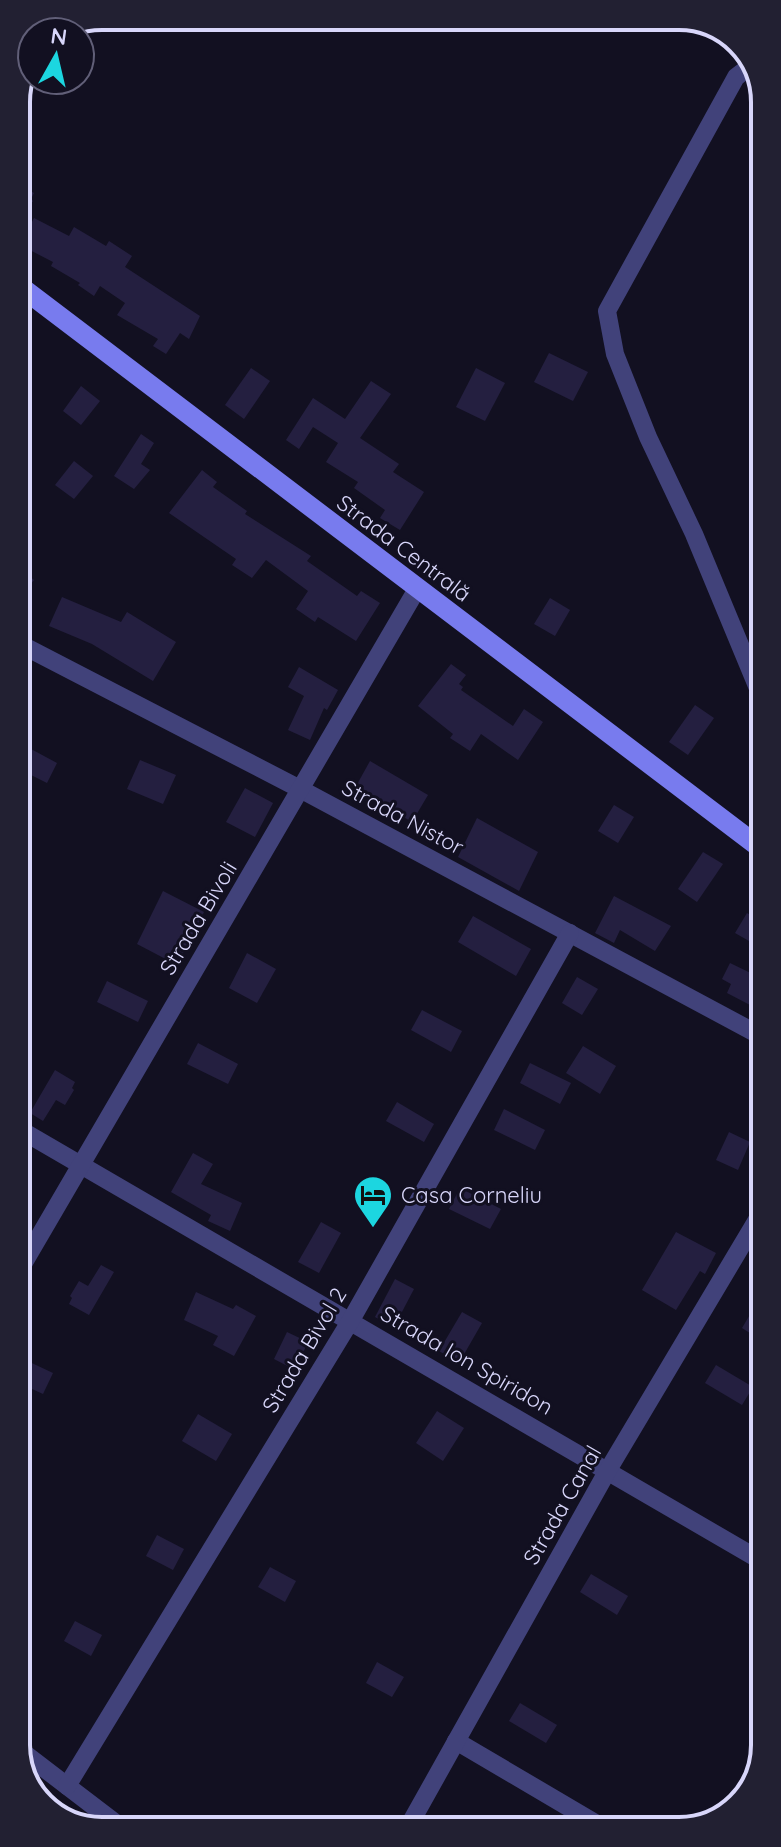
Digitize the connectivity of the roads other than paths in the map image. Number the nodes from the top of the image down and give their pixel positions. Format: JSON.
{"nodes":[{"id":1,"x":744,"y":71,"type":"edge"},
{"id":2,"x":30,"y":294,"type":"edge"},
{"id":3,"x":417,"y":589,"type":"junction"},
{"id":4,"x":30,"y":649,"type":"edge"},
{"id":5,"x":751,"y":671,"type":"edge"},
{"id":6,"x":302,"y":790,"type":"junction"},
{"id":7,"x":751,"y":841,"type":"edge"},
{"id":8,"x":570,"y":933,"type":"junction"},
{"id":9,"x":751,"y":1031,"type":"edge"},
{"id":10,"x":30,"y":1135,"type":"edge"},
{"id":11,"x":80,"y":1165,"type":"junction"},
{"id":12,"x":751,"y":1230,"type":"edge"},
{"id":13,"x":30,"y":1252,"type":"edge"},
{"id":14,"x":351,"y":1320,"type":"junction"},
{"id":15,"x":608,"y":1470,"type":"junction"},
{"id":16,"x":751,"y":1555,"type":"edge"},
{"id":17,"x":456,"y":1741,"type":"junction"},
{"id":18,"x":31,"y":1758,"type":"edge"},
{"id":19,"x":67,"y":1786,"type":"junction"},
{"id":20,"x":108,"y":1817,"type":"edge"},
{"id":21,"x":414,"y":1817,"type":"edge"},
{"id":22,"x":585,"y":1817,"type":"edge"}],
"edges":[{"from":1,"to":5,"type":"street"},
{"from":2,"to":3,"type":"main road","name":"Strada Centrală"},
{"from":3,"to":6,"type":"street","name":"Strada Bivoli"},
{"from":3,"to":7,"type":"main road","name":"Strada Centrală"},
{"from":4,"to":6,"type":"street","name":"Strada Nistor"},
{"from":6,"to":8,"type":"street","name":"Strada Nistor"},
{"from":6,"to":11,"type":"street","name":"Strada Bivoli"},
{"from":8,"to":9,"type":"street","name":"Strada Nistor"},
{"from":8,"to":14,"type":"street","name":"Strada Bivol 2"},
{"from":10,"to":11,"type":"street","name":"Strada Ion Spiridon"},
{"from":11,"to":13,"type":"street","name":"Strada Bivoli"},
{"from":11,"to":14,"type":"street","name":"Strada Ion Spiridon"},
{"from":12,"to":15,"type":"street","name":"Strada Canal"},
{"from":14,"to":15,"type":"street","name":"Strada Ion Spiridon"},
{"from":14,"to":19,"type":"street","name":"Strada Bivol 2"},
{"from":15,"to":16,"type":"street","name":"Strada Ion Spiridon"},
{"from":15,"to":17,"type":"street","name":"Strada Canal"},
{"from":17,"to":21,"type":"street","name":"Strada Canal"},
{"from":17,"to":22,"type":"street"},
{"from":18,"to":19,"type":"street"},
{"from":19,"to":20,"type":"street"}]}
